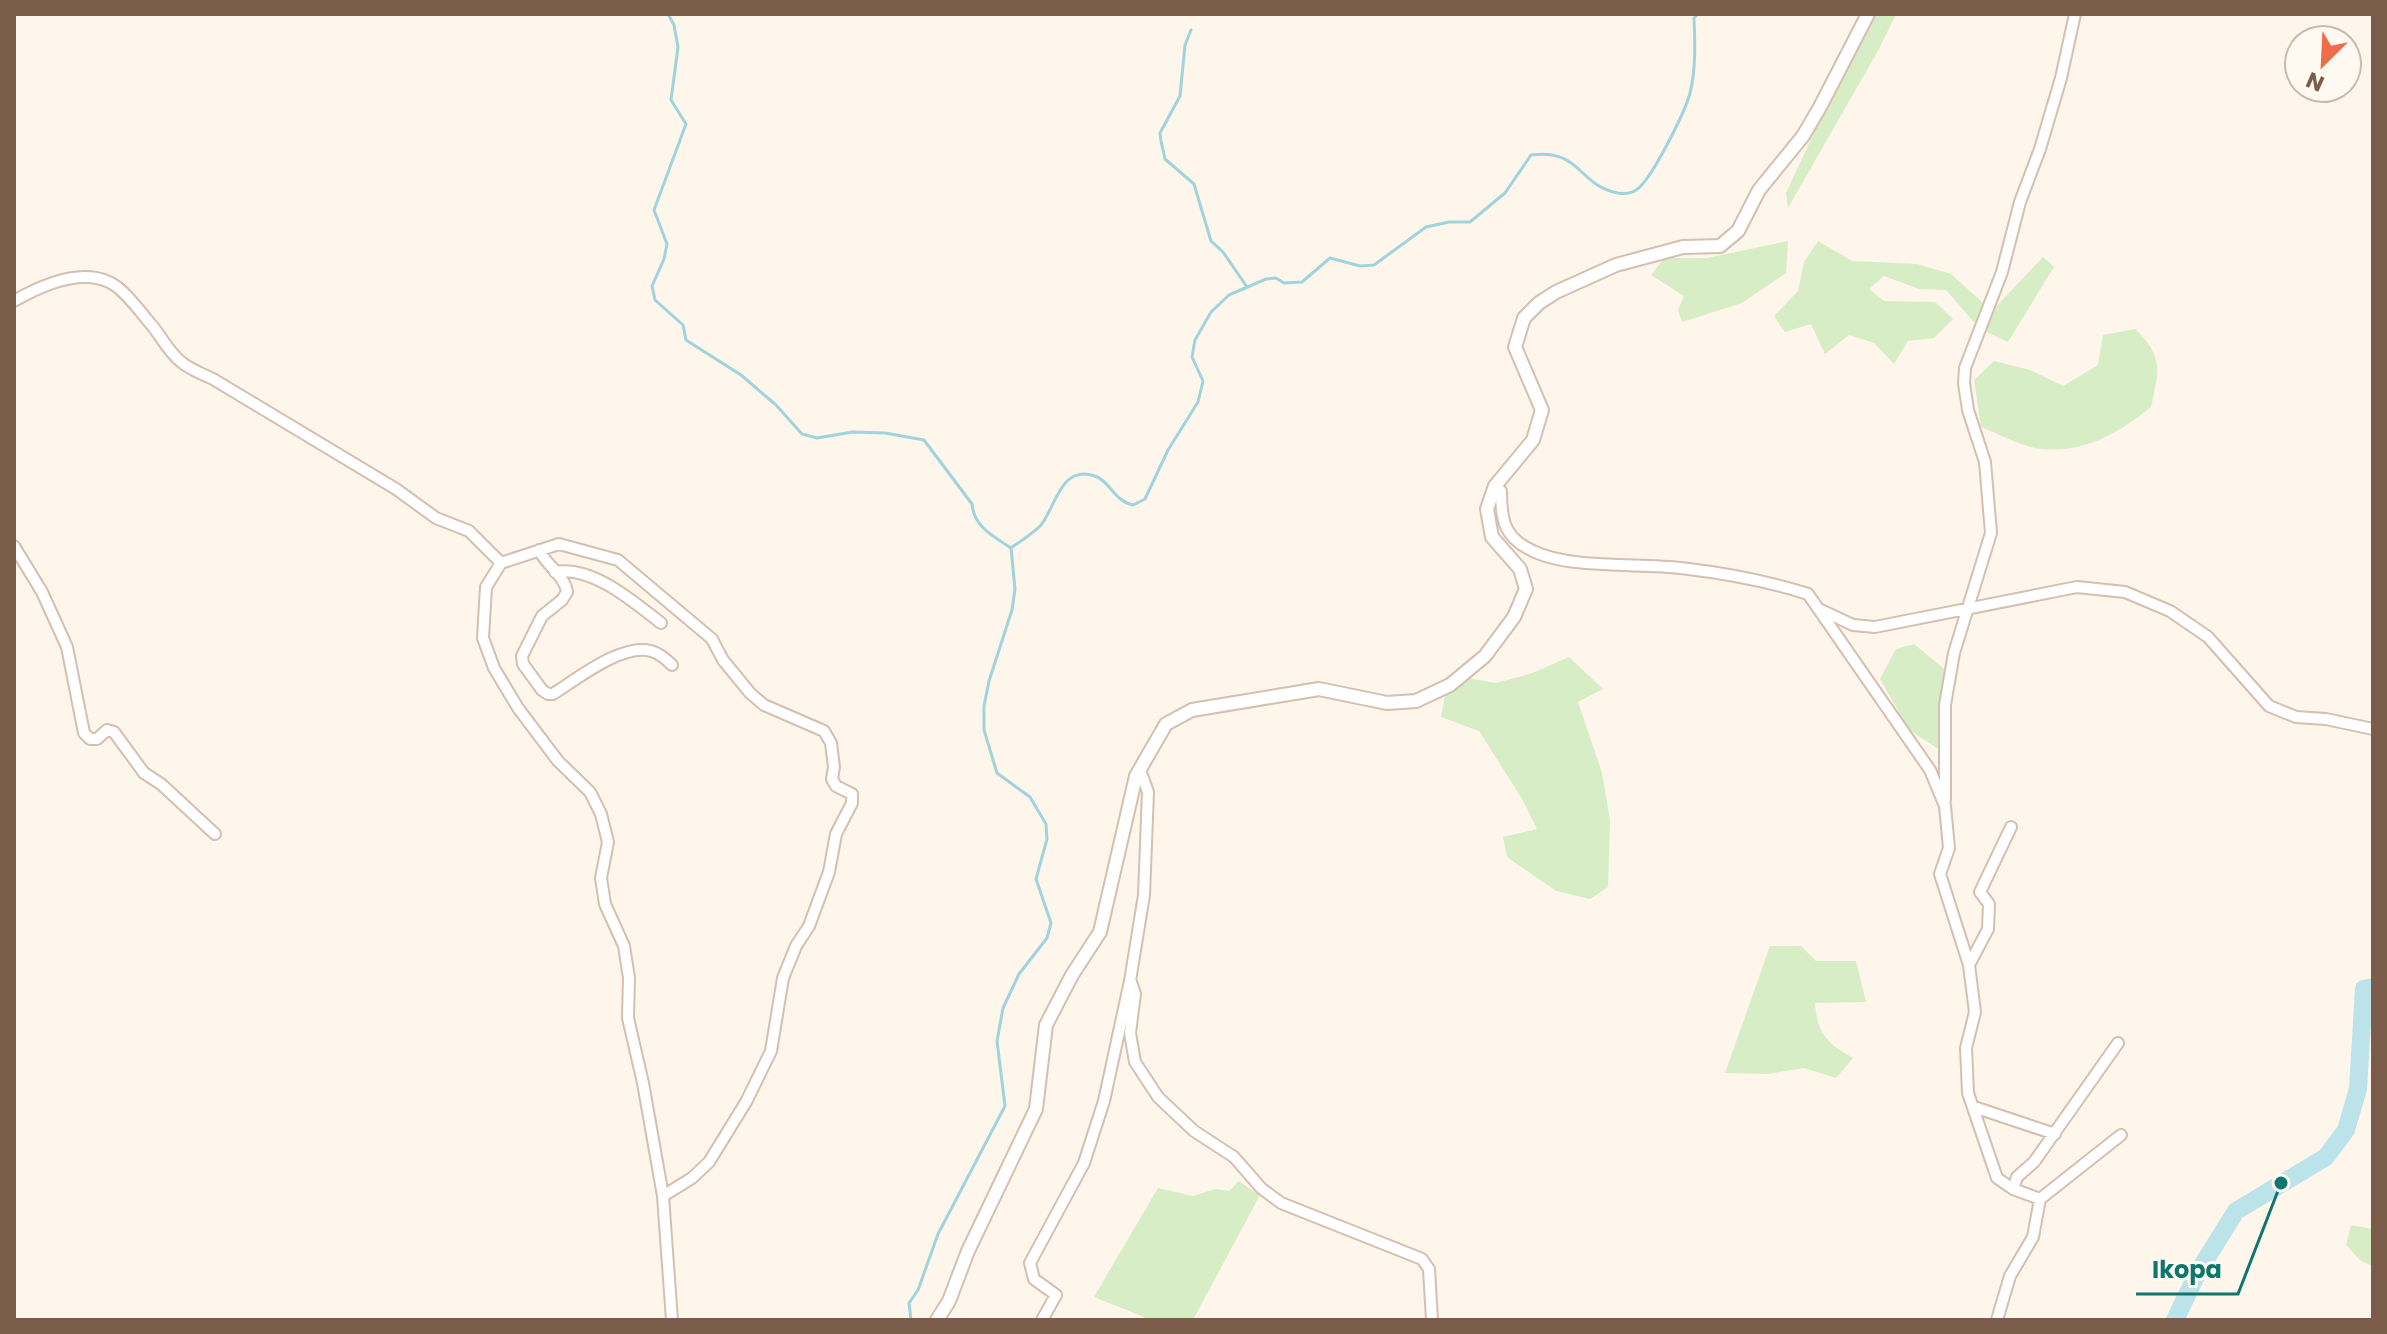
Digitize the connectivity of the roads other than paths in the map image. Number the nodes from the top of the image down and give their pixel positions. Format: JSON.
{"nodes":[{"id":1,"x":1868,"y":14,"type":"edge"},
{"id":2,"x":2075,"y":14,"type":"edge"},
{"id":3,"x":14,"y":301,"type":"edge"},
{"id":4,"x":1495,"y":486,"type":"junction"},
{"id":5,"x":14,"y":546,"type":"edge"},
{"id":6,"x":539,"y":550,"type":"junction"},
{"id":7,"x":501,"y":563,"type":"junction"},
{"id":8,"x":555,"y":572,"type":"junction"},
{"id":9,"x":1969,"y":609,"type":"junction"},
{"id":10,"x":1821,"y":610,"type":"junction"},
{"id":11,"x":661,"y":623,"type":"dead end"},
{"id":12,"x":672,"y":665,"type":"dead end"},
{"id":13,"x":2373,"y":729,"type":"edge"},
{"id":14,"x":1140,"y":770,"type":"junction"},
{"id":15,"x":1945,"y":806,"type":"junction"},
{"id":16,"x":2011,"y":827,"type":"dead end"},
{"id":17,"x":215,"y":834,"type":"dead end"},
{"id":18,"x":1969,"y":965,"type":"junction"},
{"id":19,"x":1130,"y":981,"type":"junction"},
{"id":20,"x":2118,"y":1043,"type":"dead end"},
{"id":21,"x":1974,"y":1107,"type":"junction"},
{"id":22,"x":2055,"y":1134,"type":"junction"},
{"id":23,"x":2121,"y":1135,"type":"dead end"},
{"id":24,"x":2013,"y":1189,"type":"junction"},
{"id":25,"x":663,"y":1196,"type":"junction"},
{"id":26,"x":2040,"y":1199,"type":"junction"},
{"id":27,"x":672,"y":1320,"type":"edge"},
{"id":28,"x":937,"y":1320,"type":"edge"},
{"id":29,"x":1042,"y":1320,"type":"edge"},
{"id":30,"x":1432,"y":1320,"type":"edge"},
{"id":31,"x":1997,"y":1320,"type":"edge"}],
"edges":[{"from":1,"to":4,"type":"street"},
{"from":2,"to":9,"type":"street"},
{"from":3,"to":7,"type":"street"},
{"from":4,"to":10,"type":"street"},
{"from":4,"to":14,"type":"street"},
{"from":5,"to":17,"type":"street"},
{"from":6,"to":7,"type":"street"},
{"from":6,"to":8,"type":"street"},
{"from":6,"to":25,"type":"street"},
{"from":7,"to":25,"type":"street"},
{"from":8,"to":11,"type":"street"},
{"from":8,"to":12,"type":"street"},
{"from":9,"to":10,"type":"street"},
{"from":9,"to":13,"type":"street"},
{"from":9,"to":15,"type":"street"},
{"from":10,"to":15,"type":"street"},
{"from":14,"to":19,"type":"street"},
{"from":14,"to":28,"type":"street"},
{"from":15,"to":18,"type":"street"},
{"from":16,"to":18,"type":"street"},
{"from":18,"to":21,"type":"street"},
{"from":19,"to":29,"type":"street"},
{"from":19,"to":30,"type":"street"},
{"from":20,"to":22,"type":"street"},
{"from":21,"to":22,"type":"street"},
{"from":21,"to":24,"type":"street"},
{"from":22,"to":24,"type":"street"},
{"from":23,"to":26,"type":"street"},
{"from":24,"to":26,"type":"street"},
{"from":25,"to":27,"type":"street"},
{"from":26,"to":31,"type":"street"}]}
